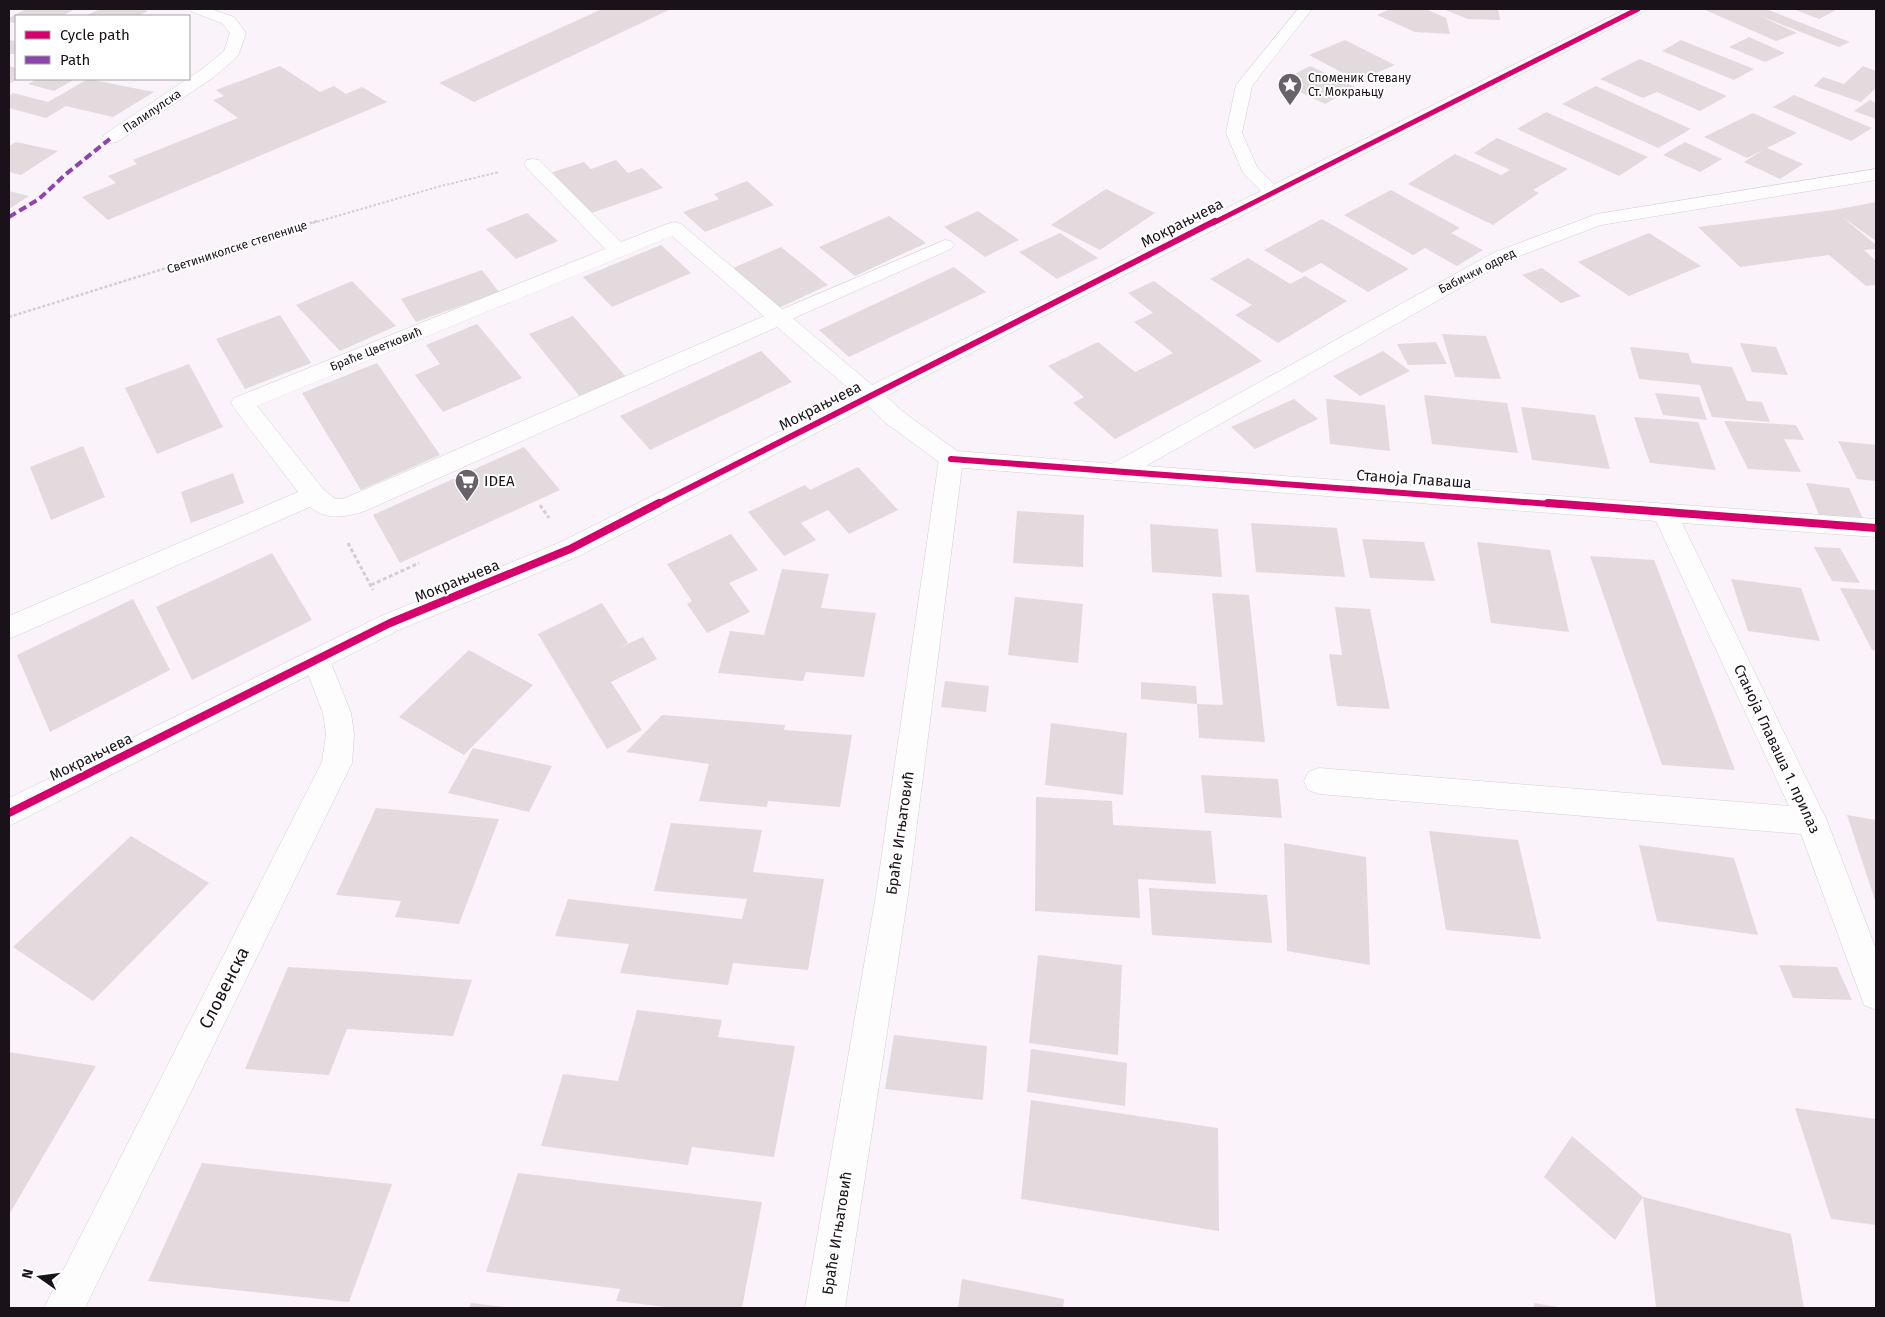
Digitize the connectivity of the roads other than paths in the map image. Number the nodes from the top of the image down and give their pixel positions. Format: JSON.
{"nodes":[{"id":1,"x":197,"y":9,"type":"edge"},
{"id":2,"x":1305,"y":9,"type":"edge"},
{"id":3,"x":1638,"y":9,"type":"edge"},
{"id":4,"x":110,"y":138,"type":"dead end"},
{"id":5,"x":533,"y":164,"type":"dead end"},
{"id":6,"x":1876,"y":174,"type":"edge"},
{"id":7,"x":1273,"y":193,"type":"junction"},
{"id":8,"x":945,"y":245,"type":"dead end"},
{"id":9,"x":618,"y":251,"type":"junction"},
{"id":10,"x":778,"y":318,"type":"junction"},
{"id":11,"x":870,"y":396,"type":"junction"},
{"id":12,"x":951,"y":459,"type":"junction"},
{"id":13,"x":1116,"y":472,"type":"junction"},
{"id":14,"x":323,"y":502,"type":"junction"},
{"id":15,"x":1664,"y":511,"type":"junction"},
{"id":16,"x":1876,"y":528,"type":"edge"},
{"id":17,"x":9,"y":628,"type":"edge"},
{"id":18,"x":317,"y":661,"type":"junction"},
{"id":19,"x":1320,"y":781,"type":"dead end"},
{"id":20,"x":9,"y":813,"type":"edge"},
{"id":21,"x":1812,"y":821,"type":"junction"},
{"id":22,"x":1876,"y":993,"type":"edge"},
{"id":23,"x":64,"y":1308,"type":"edge"},
{"id":24,"x":825,"y":1308,"type":"edge"}],
"edges":[{"from":1,"to":4,"type":"street","name":"Палилулска"},
{"from":2,"to":7,"type":"lane"},
{"from":3,"to":7,"type":"street","name":"Мокрањчева"},
{"from":5,"to":9,"type":"street"},
{"from":6,"to":13,"type":"street","name":"Бабички одред"},
{"from":7,"to":11,"type":"street","name":"Мокрањчева"},
{"from":8,"to":10,"type":"lane"},
{"from":9,"to":10,"type":"street"},
{"from":9,"to":14,"type":"street","name":"Браће Цветковић"},
{"from":10,"to":11,"type":"street"},
{"from":10,"to":14,"type":"street"},
{"from":11,"to":12,"type":"street"},
{"from":11,"to":18,"type":"street","name":"Мокрањчева"},
{"from":12,"to":13,"type":"street","name":"Станоја Главаша"},
{"from":12,"to":24,"type":"street","name":"Браће Игњатовић"},
{"from":13,"to":15,"type":"street","name":"Станоја Главаша"},
{"from":14,"to":17,"type":"street"},
{"from":15,"to":16,"type":"street","name":"Станоја Главаша"},
{"from":15,"to":21,"type":"street","name":"Станоја Главаша 1. прилаз"},
{"from":18,"to":20,"type":"street","name":"Мокрањчева"},
{"from":18,"to":23,"type":"street","name":"Словенска"},
{"from":19,"to":21,"type":"street"},
{"from":21,"to":22,"type":"street","name":"Станоја Главаша 1. прилаз"}]}
